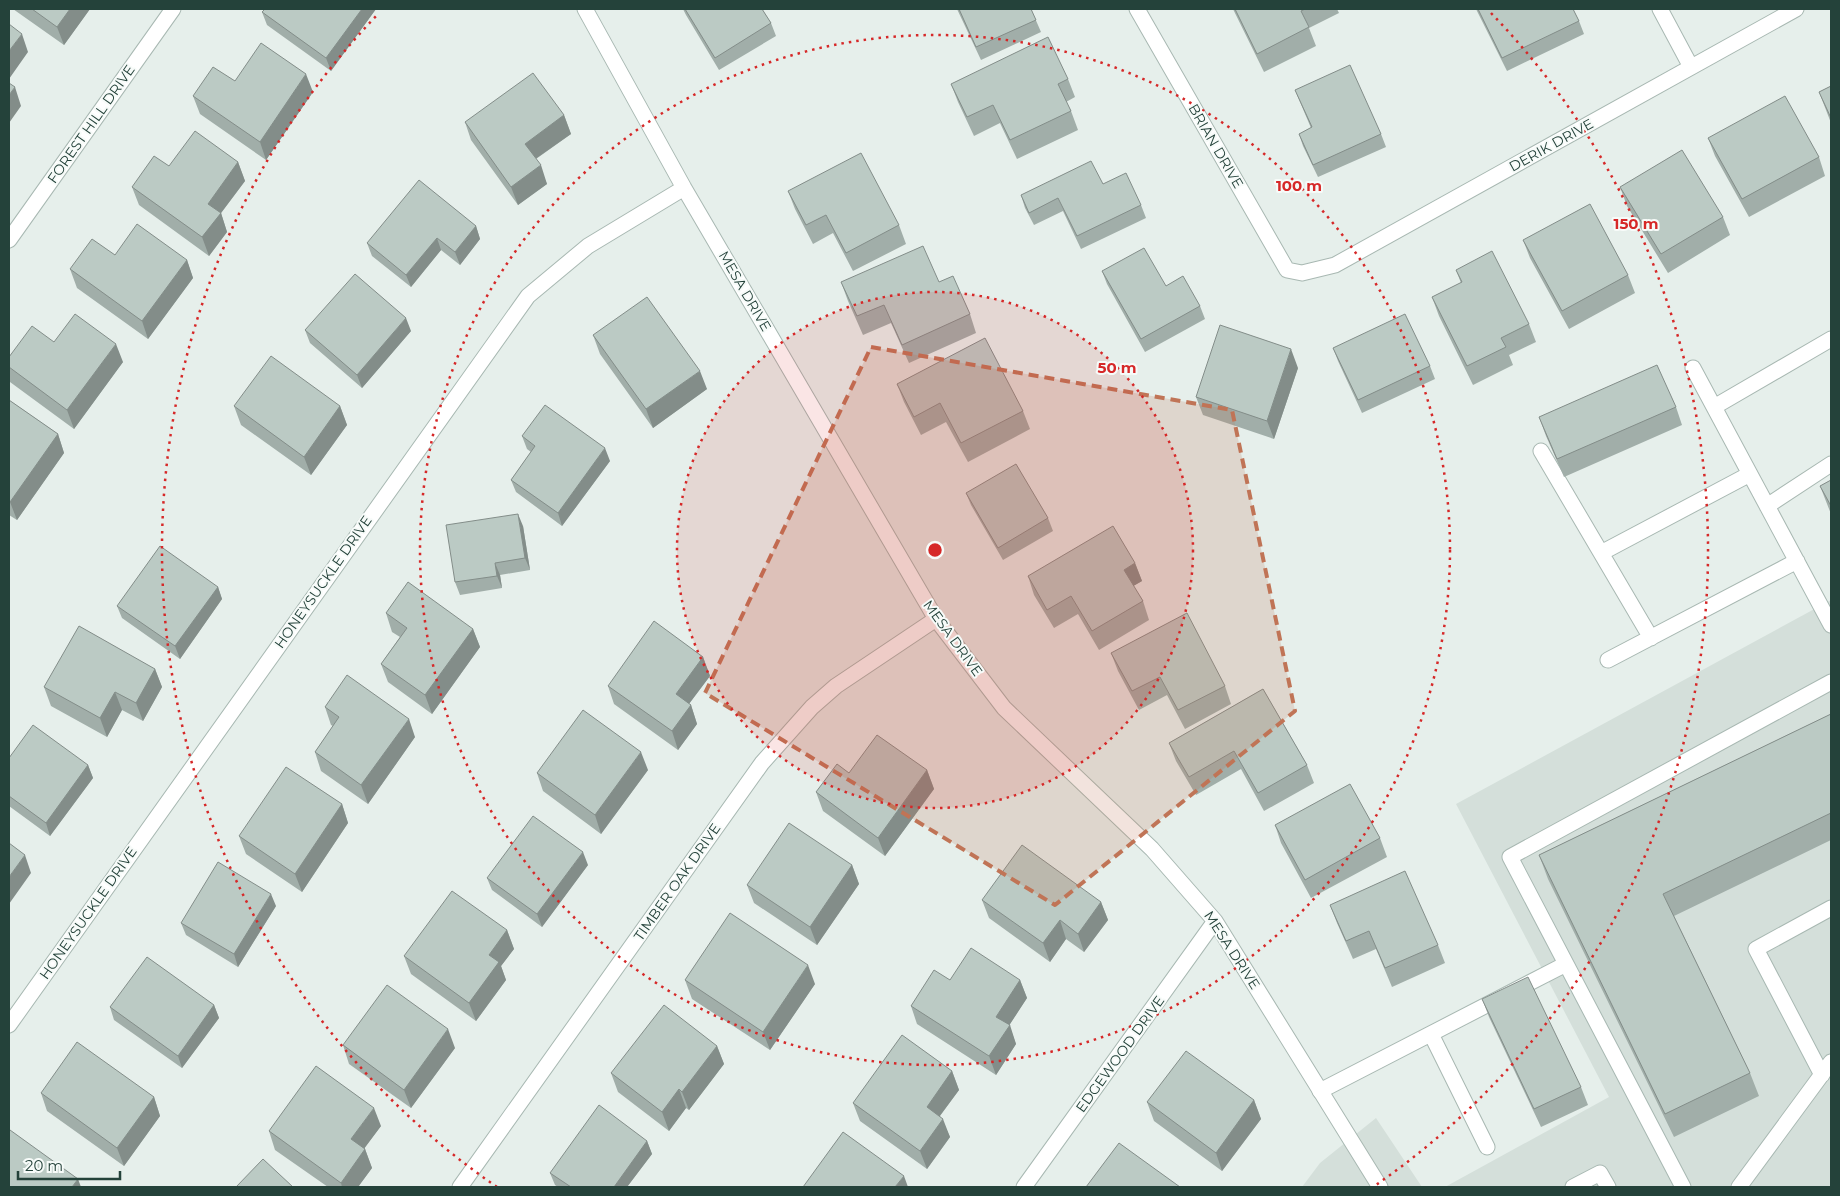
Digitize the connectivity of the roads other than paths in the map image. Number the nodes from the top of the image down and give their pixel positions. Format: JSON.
{"nodes":[{"id":1,"x":173,"y":9,"type":"edge"},
{"id":2,"x":585,"y":9,"type":"edge"},
{"id":3,"x":1137,"y":9,"type":"edge"},
{"id":4,"x":1660,"y":9,"type":"edge"},
{"id":5,"x":1796,"y":9,"type":"edge"},
{"id":6,"x":1691,"y":67,"type":"junction"},
{"id":7,"x":684,"y":188,"type":"junction"},
{"id":8,"x":9,"y":240,"type":"edge"},
{"id":9,"x":1302,"y":273,"type":"joint"},
{"id":10,"x":1831,"y":339,"type":"edge"},
{"id":11,"x":1693,"y":368,"type":"dead end"},
{"id":12,"x":1714,"y":406,"type":"junction"},
{"id":13,"x":1541,"y":451,"type":"edge"},
{"id":14,"x":1831,"y":464,"type":"edge"},
{"id":15,"x":1750,"y":474,"type":"junction"},
{"id":16,"x":1767,"y":506,"type":"junction"},
{"id":17,"x":1600,"y":553,"type":"junction"},
{"id":18,"x":1797,"y":561,"type":"junction"},
{"id":19,"x":936,"y":619,"type":"junction"},
{"id":20,"x":1831,"y":625,"type":"edge"},
{"id":21,"x":1651,"y":638,"type":"junction"},
{"id":22,"x":1608,"y":660,"type":"dead end"},
{"id":23,"x":1831,"y":682,"type":"edge"},
{"id":24,"x":1831,"y":908,"type":"edge"},
{"id":25,"x":1216,"y":922,"type":"junction"},
{"id":26,"x":1566,"y":964,"type":"junction"},
{"id":27,"x":9,"y":1025,"type":"edge"},
{"id":28,"x":1431,"y":1034,"type":"junction"},
{"id":29,"x":1831,"y":1062,"type":"edge"},
{"id":30,"x":1822,"y":1075,"type":"junction"},
{"id":31,"x":1320,"y":1090,"type":"junction"},
{"id":32,"x":1487,"y":1147,"type":"dead end"},
{"id":33,"x":460,"y":1187,"type":"edge"},
{"id":34,"x":1024,"y":1187,"type":"edge"},
{"id":35,"x":1380,"y":1187,"type":"edge"},
{"id":36,"x":1573,"y":1187,"type":"edge"},
{"id":37,"x":1608,"y":1187,"type":"edge"},
{"id":38,"x":1683,"y":1187,"type":"edge"},
{"id":39,"x":1739,"y":1187,"type":"edge"}],
"edges":[{"from":1,"to":8,"type":"street","name":"FOREST HILL DRIVE"},
{"from":2,"to":7,"type":"street","name":"MESA DRIVE"},
{"from":3,"to":9,"type":"street","name":"BRIAN DRIVE"},
{"from":4,"to":6,"type":"street"},
{"from":5,"to":6,"type":"street","name":"DERIK DRIVE"},
{"from":6,"to":9,"type":"street","name":"DERIK DRIVE"},
{"from":7,"to":19,"type":"street","name":"MESA DRIVE"},
{"from":7,"to":27,"type":"street","name":"HONEYSUCKLE DRIVE"},
{"from":10,"to":12,"type":"street"},
{"from":11,"to":12,"type":"street"},
{"from":12,"to":15,"type":"street"},
{"from":13,"to":17,"type":"street"},
{"from":14,"to":16,"type":"street"},
{"from":15,"to":16,"type":"street"},
{"from":15,"to":17,"type":"street"},
{"from":16,"to":18,"type":"street"},
{"from":17,"to":21,"type":"street"},
{"from":18,"to":20,"type":"street"},
{"from":18,"to":21,"type":"street"},
{"from":19,"to":25,"type":"street","name":"MESA DRIVE"},
{"from":19,"to":33,"type":"street","name":"TIMBER OAK DRIVE"},
{"from":21,"to":22,"type":"street"},
{"from":23,"to":26,"type":"street"},
{"from":24,"to":30,"type":"street"},
{"from":25,"to":31,"type":"street","name":"MESA DRIVE"},
{"from":25,"to":34,"type":"street","name":"EDGEWOOD DRIVE"},
{"from":26,"to":28,"type":"street"},
{"from":26,"to":38,"type":"street"},
{"from":28,"to":31,"type":"street"},
{"from":28,"to":32,"type":"street"},
{"from":29,"to":30,"type":"street"},
{"from":30,"to":39,"type":"street"},
{"from":31,"to":35,"type":"street","name":"MESA DRIVE"},
{"from":36,"to":37,"type":"street"}]}
